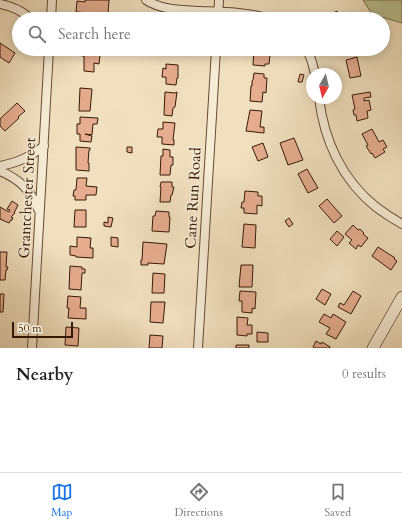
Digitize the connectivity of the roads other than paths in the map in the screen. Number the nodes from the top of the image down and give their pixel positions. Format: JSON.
{"nodes":[{"id":1,"x":13,"y":0,"type":"edge"},
{"id":2,"x":52,"y":0,"type":"edge"},
{"id":3,"x":146,"y":0,"type":"edge"},
{"id":4,"x":218,"y":0,"type":"edge"},
{"id":5,"x":0,"y":4,"type":"edge"},
{"id":6,"x":21,"y":12,"type":"edge"},
{"id":7,"x":51,"y":12,"type":"edge"},
{"id":8,"x":193,"y":12,"type":"edge"},
{"id":9,"x":218,"y":12,"type":"edge"},
{"id":10,"x":49,"y":56,"type":"edge"},
{"id":11,"x":216,"y":56,"type":"edge"},
{"id":12,"x":310,"y":56,"type":"edge"},
{"id":13,"x":314,"y":68,"type":"edge"},
{"id":14,"x":319,"y":104,"type":"edge"},
{"id":15,"x":44,"y":146,"type":"junction"},
{"id":16,"x":0,"y":166,"type":"edge"},
{"id":17,"x":0,"y":171,"type":"edge"},
{"id":18,"x":40,"y":212,"type":"junction"},
{"id":19,"x":402,"y":224,"type":"edge"},
{"id":20,"x":402,"y":297,"type":"edge"},
{"id":21,"x":32,"y":348,"type":"edge"},
{"id":22,"x":198,"y":348,"type":"edge"},
{"id":23,"x":372,"y":348,"type":"edge"}],
"edges":[{"from":1,"to":5,"type":"street"},
{"from":2,"to":7,"type":"street"},
{"from":3,"to":8,"type":"street"},
{"from":4,"to":9,"type":"street"},
{"from":5,"to":6,"type":"street"},
{"from":10,"to":15,"type":"street","name":"Grantchester Street"},
{"from":11,"to":22,"type":"street","name":"Cane Run Road"},
{"from":12,"to":13,"type":"street"},
{"from":14,"to":19,"type":"street"},
{"from":15,"to":16,"type":"street"},
{"from":15,"to":18,"type":"street","name":"Grantchester Street"},
{"from":17,"to":18,"type":"street"},
{"from":18,"to":21,"type":"street","name":"Grantchester Street"},
{"from":20,"to":23,"type":"main road"}]}
